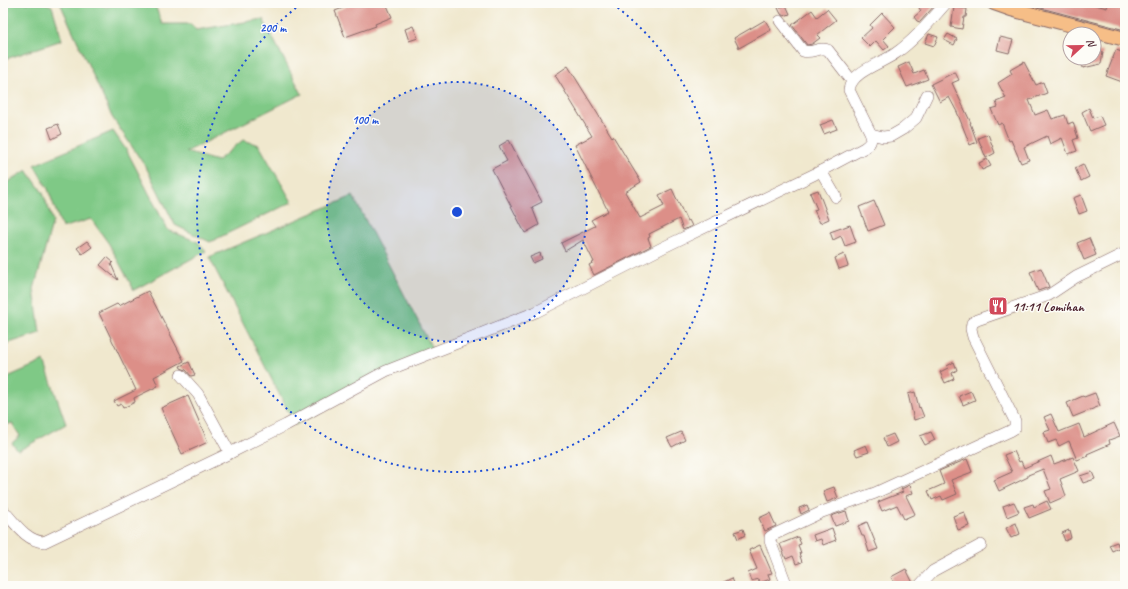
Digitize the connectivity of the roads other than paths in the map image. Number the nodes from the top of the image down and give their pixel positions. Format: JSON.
{"nodes":[{"id":1,"x":946,"y":3,"type":"edge"},
{"id":2,"x":994,"y":3,"type":"edge"},
{"id":3,"x":1012,"y":6,"type":"edge"},
{"id":4,"x":780,"y":21,"type":"dead end"},
{"id":5,"x":1125,"y":40,"type":"edge"},
{"id":6,"x":852,"y":81,"type":"junction"},
{"id":7,"x":927,"y":95,"type":"dead end"},
{"id":8,"x":871,"y":134,"type":"junction"},
{"id":9,"x":821,"y":171,"type":"junction"},
{"id":10,"x":836,"y":197,"type":"dead end"},
{"id":11,"x":1125,"y":253,"type":"edge"},
{"id":12,"x":181,"y":375,"type":"dead end"},
{"id":13,"x":230,"y":453,"type":"junction"},
{"id":14,"x":3,"y":510,"type":"edge"},
{"id":15,"x":981,"y":545,"type":"dead end"},
{"id":16,"x":787,"y":586,"type":"edge"},
{"id":17,"x":919,"y":586,"type":"edge"}],
"edges":[{"from":1,"to":6,"type":"street"},
{"from":2,"to":3,"type":"main road"},
{"from":3,"to":5,"type":"main road"},
{"from":4,"to":6,"type":"street"},
{"from":6,"to":8,"type":"street"},
{"from":7,"to":8,"type":"street"},
{"from":8,"to":9,"type":"street"},
{"from":9,"to":10,"type":"street"},
{"from":9,"to":13,"type":"street"},
{"from":11,"to":16,"type":"street"},
{"from":12,"to":13,"type":"street"},
{"from":13,"to":14,"type":"street"},
{"from":15,"to":17,"type":"street"}]}
